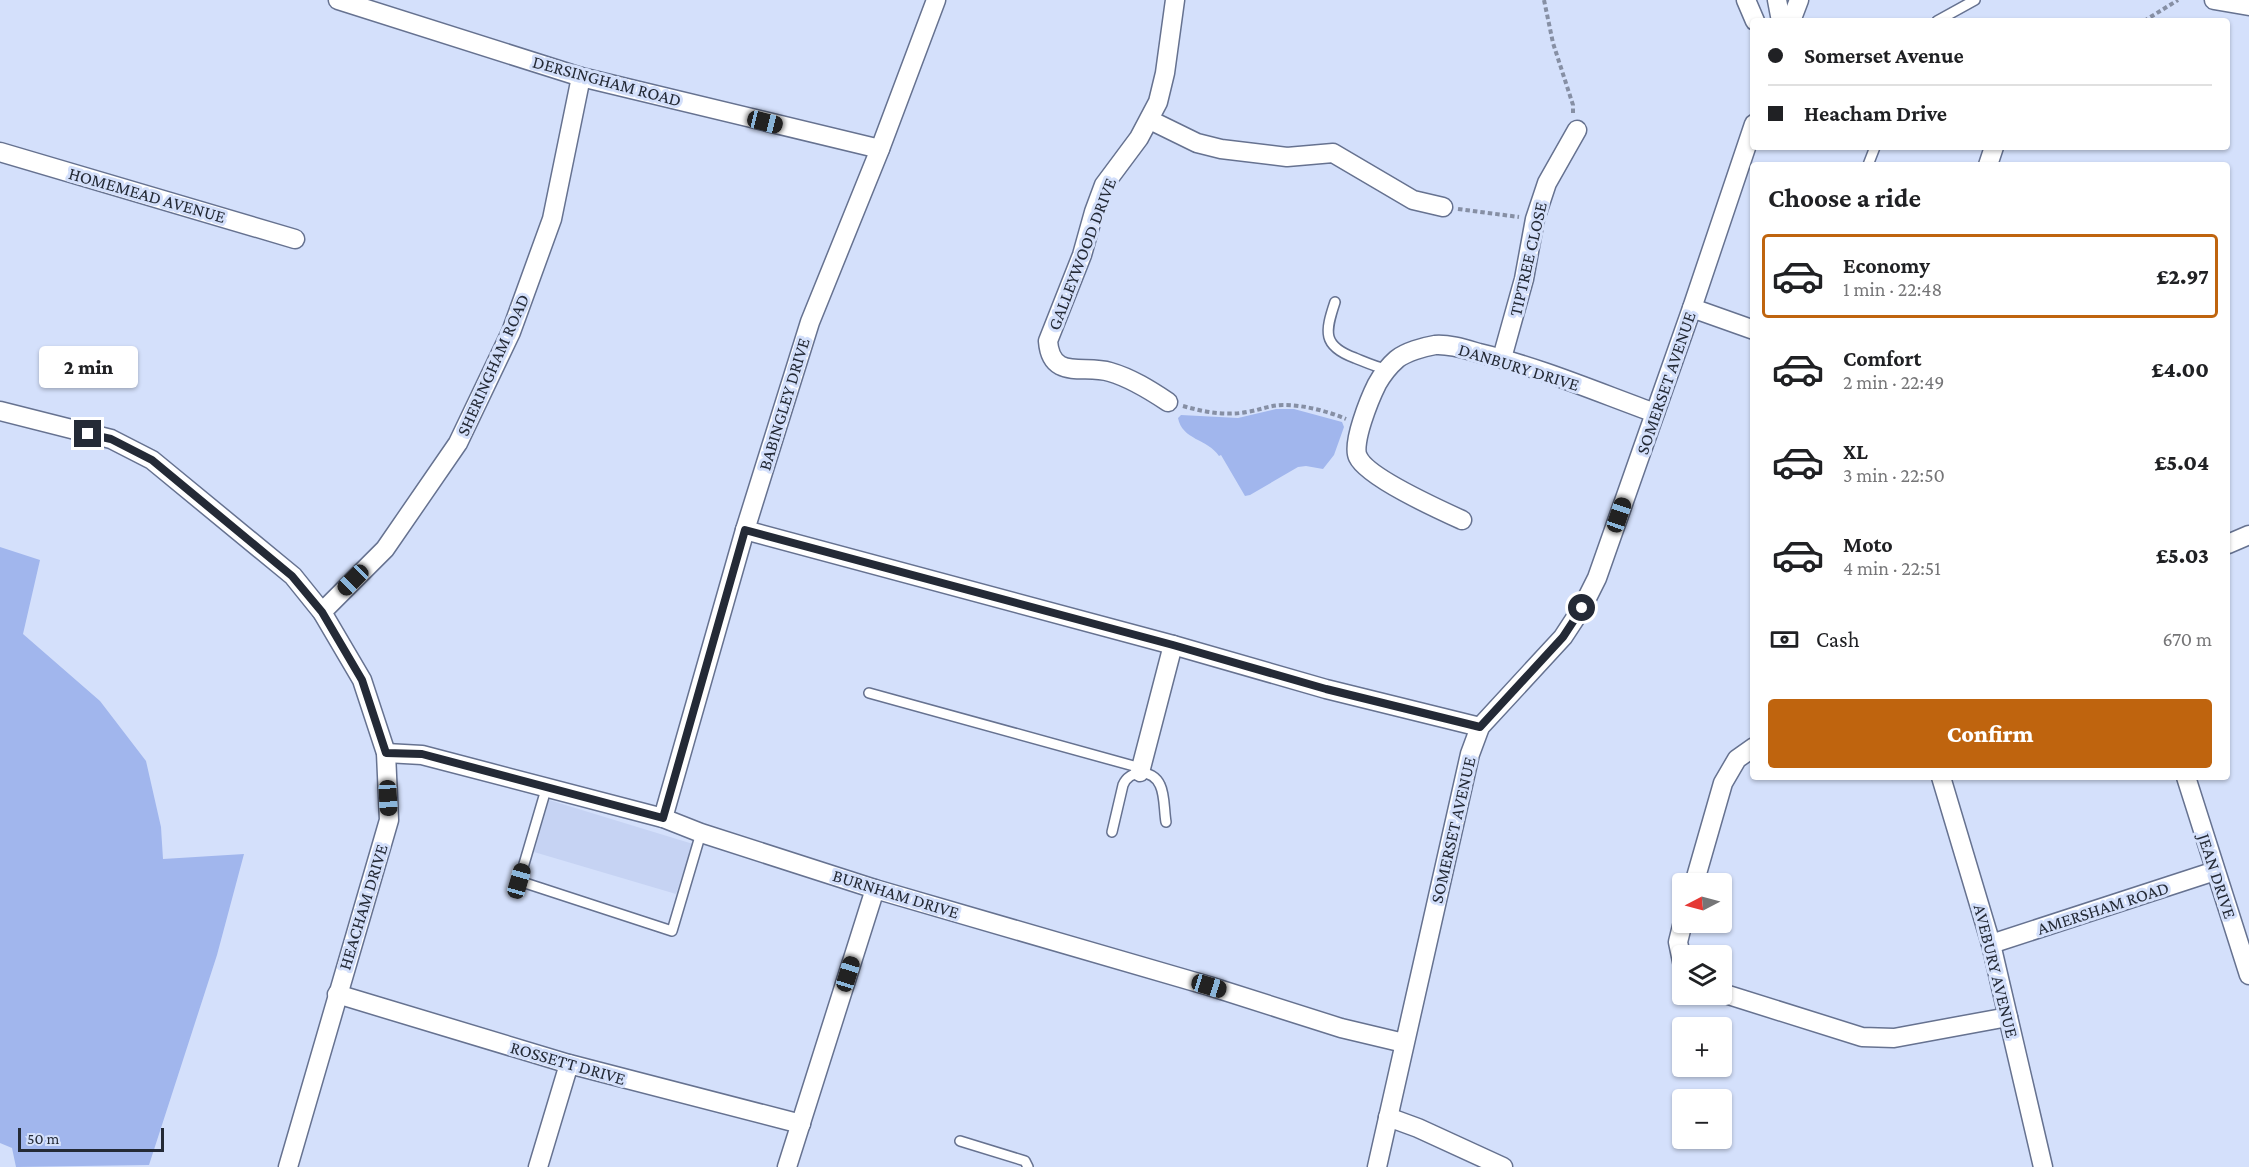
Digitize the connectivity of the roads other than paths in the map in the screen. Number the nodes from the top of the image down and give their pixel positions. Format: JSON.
{"nodes":[{"id":1,"x":338,"y":0,"type":"edge"},
{"id":2,"x":936,"y":0,"type":"edge"},
{"id":3,"x":1175,"y":0,"type":"edge"},
{"id":4,"x":1746,"y":0,"type":"edge"},
{"id":5,"x":1777,"y":0,"type":"edge"},
{"id":6,"x":1799,"y":0,"type":"edge"},
{"id":7,"x":1975,"y":0,"type":"edge"},
{"id":8,"x":2214,"y":0,"type":"edge"},
{"id":9,"x":2249,"y":6,"type":"edge"},
{"id":10,"x":1754,"y":18,"type":"edge"},
{"id":11,"x":1780,"y":18,"type":"edge"},
{"id":12,"x":1792,"y":18,"type":"edge"},
{"id":13,"x":1942,"y":18,"type":"edge"},
{"id":14,"x":581,"y":77,"type":"junction"},
{"id":15,"x":1150,"y":120,"type":"junction"},
{"id":16,"x":1577,"y":130,"type":"road end"},
{"id":17,"x":1750,"y":136,"type":"edge"},
{"id":18,"x":880,"y":149,"type":"junction"},
{"id":19,"x":0,"y":152,"type":"edge"},
{"id":20,"x":1443,"y":207,"type":"road end"},
{"id":21,"x":295,"y":239,"type":"dead end"},
{"id":22,"x":1335,"y":302,"type":"dead end"},
{"id":23,"x":1692,"y":309,"type":"junction"},
{"id":24,"x":1750,"y":329,"type":"edge"},
{"id":25,"x":1502,"y":358,"type":"junction"},
{"id":26,"x":1386,"y":369,"type":"junction"},
{"id":27,"x":1168,"y":402,"type":"road end"},
{"id":28,"x":0,"y":411,"type":"edge"},
{"id":29,"x":1655,"y":413,"type":"junction"},
{"id":30,"x":1462,"y":520,"type":"dead end"},
{"id":31,"x":745,"y":530,"type":"junction"},
{"id":32,"x":2249,"y":535,"type":"edge"},
{"id":33,"x":2230,"y":543,"type":"edge"},
{"id":34,"x":322,"y":612,"type":"junction"},
{"id":35,"x":1173,"y":645,"type":"junction"},
{"id":36,"x":868,"y":693,"type":"dead end"},
{"id":37,"x":1480,"y":727,"type":"junction"},
{"id":38,"x":1750,"y":750,"type":"edge"},
{"id":39,"x":386,"y":753,"type":"junction"},
{"id":40,"x":1141,"y":770,"type":"junction"},
{"id":41,"x":1942,"y":780,"type":"edge"},
{"id":42,"x":2187,"y":780,"type":"edge"},
{"id":43,"x":547,"y":786,"type":"junction"},
{"id":44,"x":663,"y":818,"type":"junction"},
{"id":45,"x":1166,"y":822,"type":"dead end"},
{"id":46,"x":1112,"y":832,"type":"dead end"},
{"id":47,"x":701,"y":833,"type":"junction"},
{"id":48,"x":2215,"y":871,"type":"junction"},
{"id":49,"x":1697,"y":873,"type":"edge"},
{"id":50,"x":875,"y":889,"type":"junction"},
{"id":51,"x":2243,"y":932,"type":"edge"},
{"id":52,"x":1991,"y":944,"type":"junction"},
{"id":53,"x":2249,"y":975,"type":"edge"},
{"id":54,"x":337,"y":994,"type":"junction"},
{"id":55,"x":1732,"y":996,"type":"edge"},
{"id":56,"x":2008,"y":1017,"type":"junction"},
{"id":57,"x":1404,"y":1043,"type":"junction"},
{"id":58,"x":569,"y":1064,"type":"junction"},
{"id":59,"x":1388,"y":1117,"type":"junction"},
{"id":60,"x":801,"y":1124,"type":"junction"},
{"id":61,"x":960,"y":1141,"type":"dead end"},
{"id":62,"x":288,"y":1167,"type":"edge"},
{"id":63,"x":538,"y":1167,"type":"edge"},
{"id":64,"x":787,"y":1167,"type":"edge"},
{"id":65,"x":1028,"y":1167,"type":"edge"},
{"id":66,"x":1377,"y":1167,"type":"edge"},
{"id":67,"x":1503,"y":1167,"type":"edge"},
{"id":68,"x":2043,"y":1167,"type":"edge"}],
"edges":[{"from":1,"to":14,"type":"street","name":"DERSINGHAM ROAD"},
{"from":2,"to":18,"type":"street","name":"BABINGLEY DRIVE"},
{"from":3,"to":15,"type":"street","name":"GALLEYWOOD DRIVE"},
{"from":4,"to":10,"type":"street"},
{"from":5,"to":11,"type":"street"},
{"from":6,"to":12,"type":"street"},
{"from":7,"to":13,"type":"lane"},
{"from":8,"to":9,"type":"street"},
{"from":14,"to":18,"type":"street","name":"DERSINGHAM ROAD"},
{"from":14,"to":34,"type":"street","name":"SHERINGHAM ROAD"},
{"from":15,"to":20,"type":"street"},
{"from":15,"to":27,"type":"street","name":"GALLEYWOOD DRIVE"},
{"from":16,"to":25,"type":"street","name":"TIPTREE CLOSE"},
{"from":17,"to":23,"type":"street","name":"SOMERSET AVENUE"},
{"from":18,"to":31,"type":"street","name":"BABINGLEY DRIVE"},
{"from":19,"to":21,"type":"street","name":"HOMEMEAD AVENUE"},
{"from":22,"to":26,"type":"lane"},
{"from":23,"to":24,"type":"street"},
{"from":23,"to":29,"type":"street","name":"SOMERSET AVENUE"},
{"from":25,"to":26,"type":"street","name":"DANBURY DRIVE"},
{"from":25,"to":29,"type":"street","name":"DANBURY DRIVE"},
{"from":26,"to":30,"type":"street"},
{"from":28,"to":34,"type":"street","name":"HEACHAM DRIVE"},
{"from":29,"to":37,"type":"street","name":"SOMERSET AVENUE"},
{"from":31,"to":35,"type":"street"},
{"from":31,"to":44,"type":"street","name":"BABINGLEY DRIVE"},
{"from":32,"to":33,"type":"street"},
{"from":34,"to":39,"type":"street","name":"HEACHAM DRIVE"},
{"from":35,"to":37,"type":"street"},
{"from":35,"to":40,"type":"street"},
{"from":36,"to":40,"type":"lane"},
{"from":37,"to":57,"type":"street","name":"SOMERSET AVENUE"},
{"from":38,"to":49,"type":"street"},
{"from":39,"to":43,"type":"street","name":"BURNHAM DRIVE"},
{"from":39,"to":54,"type":"street","name":"HEACHAM DRIVE"},
{"from":40,"to":45,"type":"lane"},
{"from":40,"to":46,"type":"lane"},
{"from":41,"to":52,"type":"street","name":"AVEBURY AVENUE"},
{"from":42,"to":48,"type":"street","name":"JEAN DRIVE"},
{"from":43,"to":44,"type":"street","name":"BURNHAM DRIVE"},
{"from":43,"to":47,"type":"lane"},
{"from":44,"to":47,"type":"street","name":"BURNHAM DRIVE"},
{"from":47,"to":50,"type":"street","name":"BURNHAM DRIVE"},
{"from":48,"to":51,"type":"street","name":"JEAN DRIVE"},
{"from":48,"to":52,"type":"street","name":"AMERSHAM ROAD"},
{"from":50,"to":57,"type":"street","name":"BURNHAM DRIVE"},
{"from":50,"to":60,"type":"street"},
{"from":51,"to":53,"type":"street","name":"JEAN DRIVE"},
{"from":52,"to":56,"type":"street","name":"AVEBURY AVENUE"},
{"from":54,"to":58,"type":"street","name":"ROSSETT DRIVE"},
{"from":54,"to":62,"type":"street","name":"HEACHAM DRIVE"},
{"from":55,"to":56,"type":"street"},
{"from":56,"to":68,"type":"street","name":"AVEBURY AVENUE"},
{"from":57,"to":59,"type":"street","name":"SOMERSET AVENUE"},
{"from":58,"to":60,"type":"street","name":"ROSSETT DRIVE"},
{"from":58,"to":63,"type":"street"},
{"from":59,"to":66,"type":"street","name":"SOMERSET AVENUE"},
{"from":59,"to":67,"type":"street"},
{"from":60,"to":64,"type":"street"},
{"from":61,"to":65,"type":"lane"}]}
